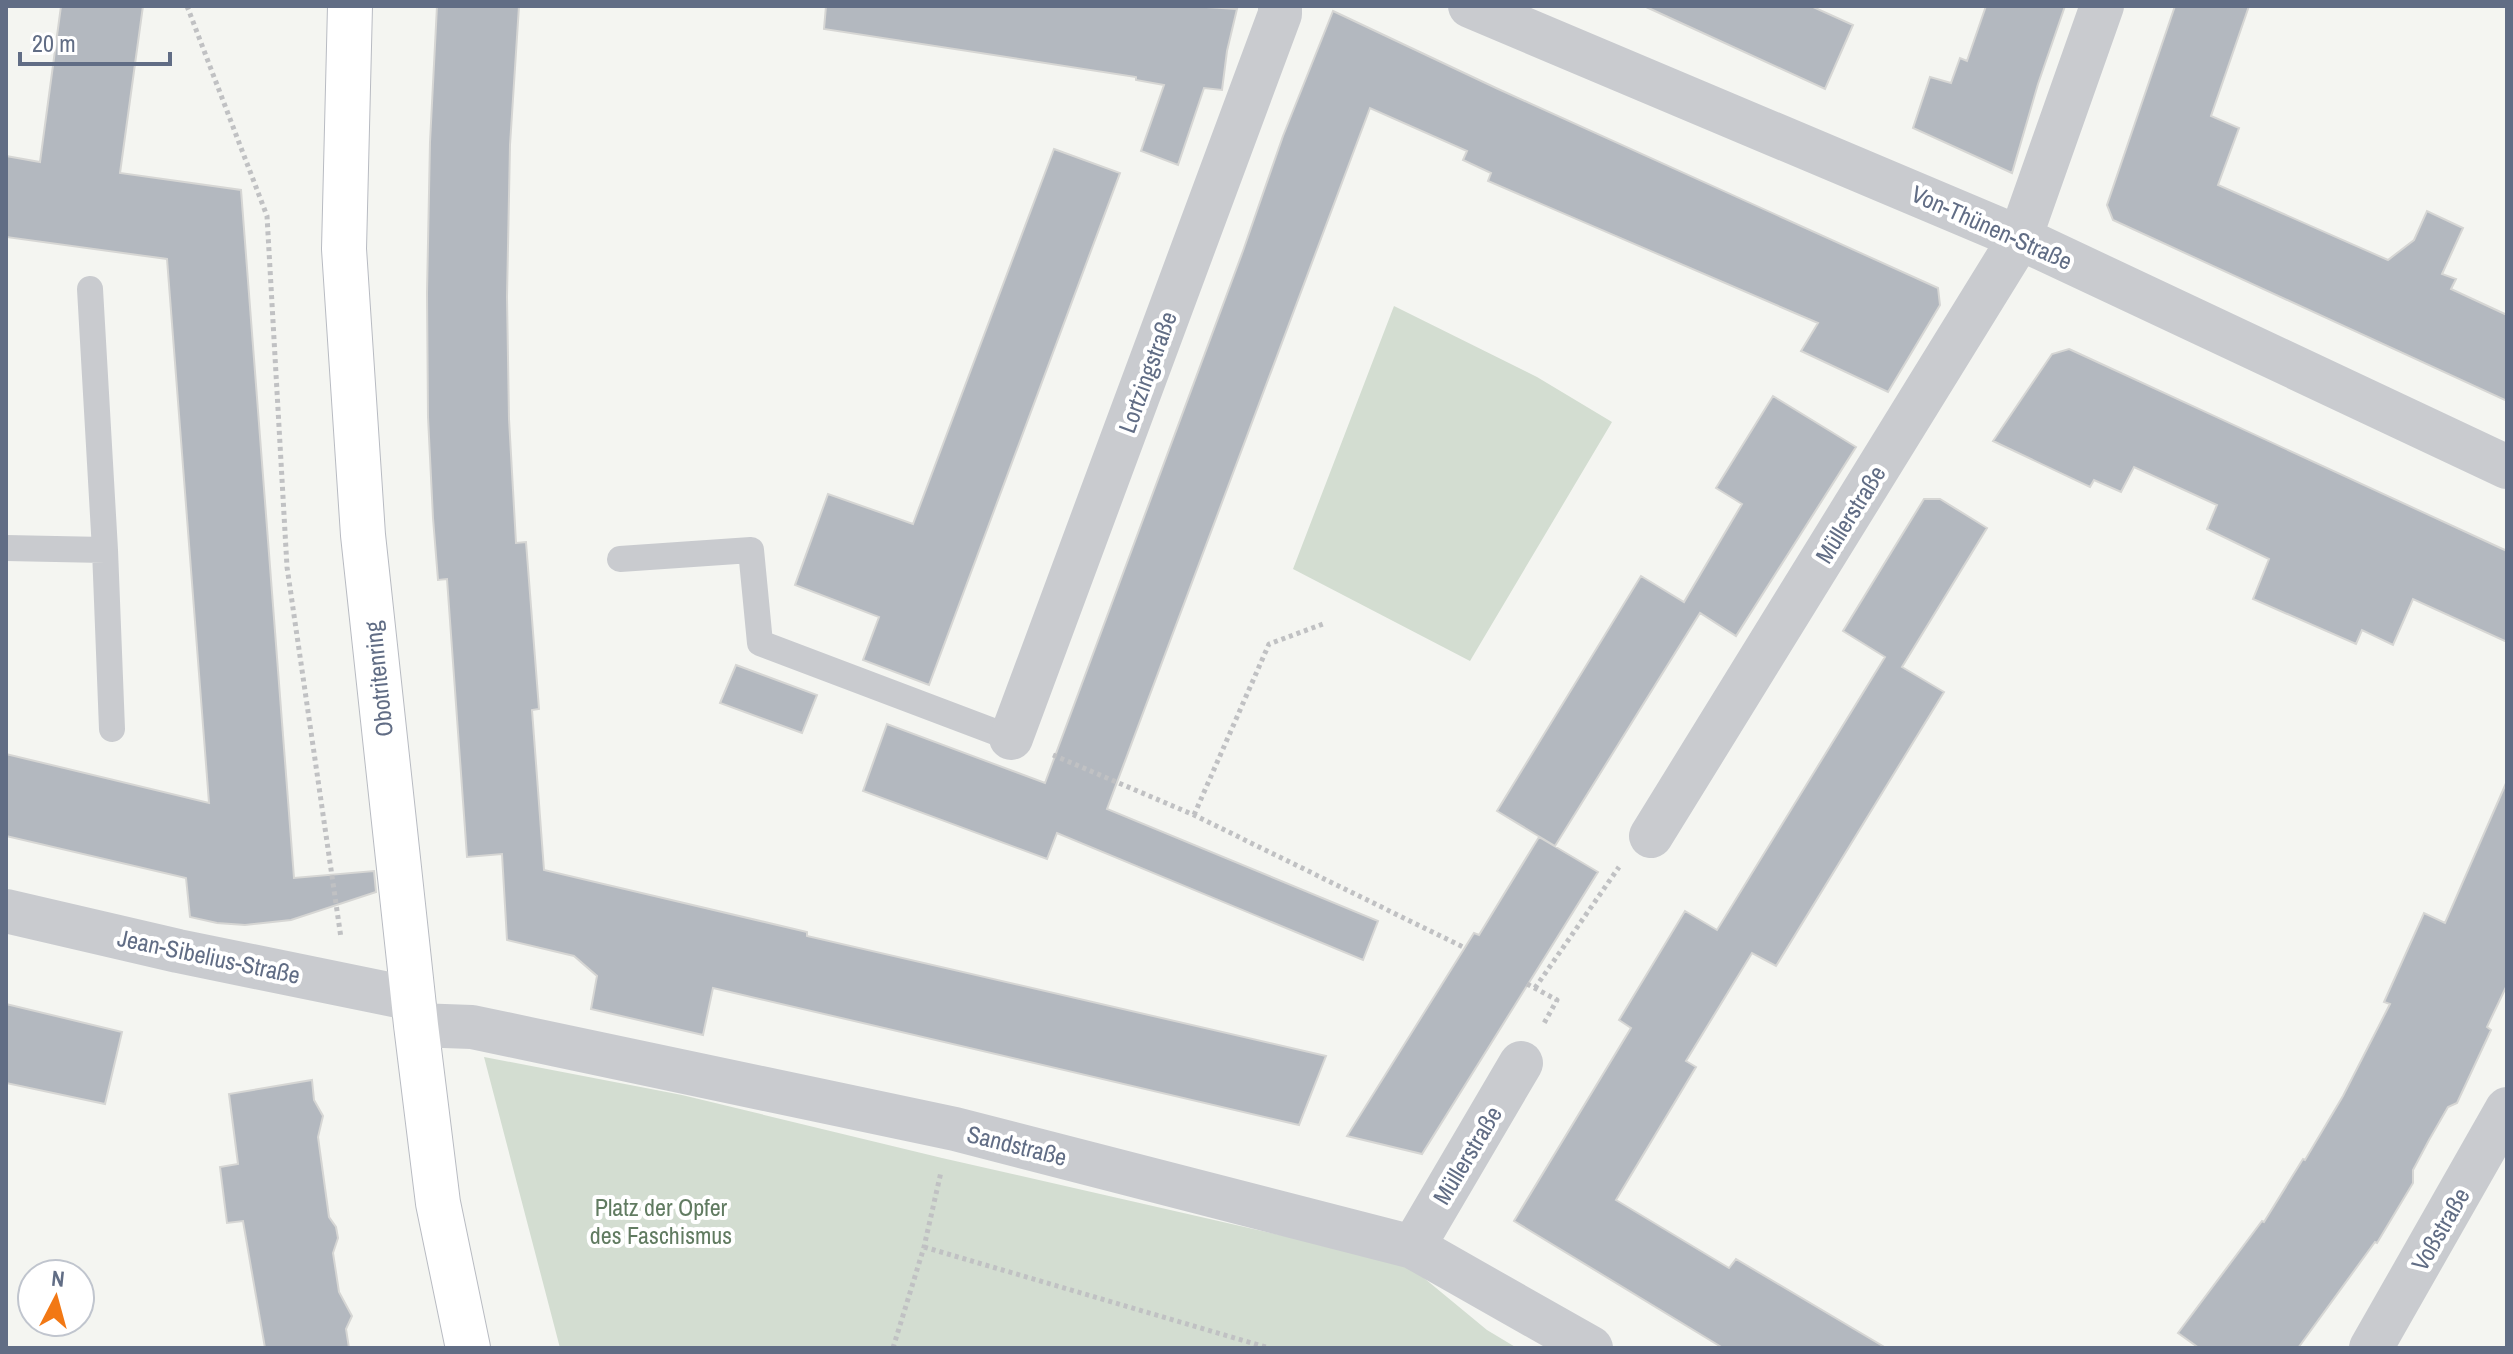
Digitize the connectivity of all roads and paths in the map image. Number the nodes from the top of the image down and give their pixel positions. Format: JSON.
{"nodes":[{"id":1,"x":187,"y":6,"type":"edge"},
{"id":2,"x":350,"y":6,"type":"edge"},
{"id":3,"x":1280,"y":6,"type":"edge"},
{"id":4,"x":1470,"y":6,"type":"edge"},
{"id":5,"x":2102,"y":6,"type":"edge"},
{"id":6,"x":2020,"y":238,"type":"junction"},
{"id":7,"x":90,"y":289,"type":"dead end"},
{"id":8,"x":2507,"y":467,"type":"edge"},
{"id":9,"x":6,"y":548,"type":"edge"},
{"id":10,"x":105,"y":550,"type":"junction"},
{"id":11,"x":620,"y":559,"type":"dead end"},
{"id":12,"x":1323,"y":624,"type":"dead end"},
{"id":13,"x":112,"y":729,"type":"dead end"},
{"id":14,"x":1011,"y":738,"type":"junction"},
{"id":15,"x":1194,"y":815,"type":"junction"},
{"id":16,"x":1651,"y":836,"type":"joint"},
{"id":17,"x":6,"y":911,"type":"edge"},
{"id":18,"x":1465,"y":948,"type":"dead end"},
{"id":19,"x":1527,"y":984,"type":"dead end"},
{"id":20,"x":347,"y":985,"type":"junction"},
{"id":21,"x":414,"y":1012,"type":"junction"},
{"id":22,"x":1521,"y":1063,"type":"dead end"},
{"id":23,"x":2507,"y":1109,"type":"edge"},
{"id":24,"x":955,"y":1129,"type":"junction"},
{"id":25,"x":924,"y":1247,"type":"junction"},
{"id":26,"x":1413,"y":1247,"type":"junction"},
{"id":27,"x":468,"y":1348,"type":"edge"},
{"id":28,"x":893,"y":1348,"type":"edge"},
{"id":29,"x":1269,"y":1348,"type":"edge"},
{"id":30,"x":1591,"y":1348,"type":"edge"},
{"id":31,"x":2371,"y":1348,"type":"edge"}],
"edges":[{"from":1,"to":20,"type":"path"},
{"from":2,"to":21,"type":"street","name":"Obotritenring"},
{"from":3,"to":14,"type":"street","name":"Lortzingstraße"},
{"from":4,"to":6,"type":"street","name":"Von-Thünen-Straße"},
{"from":5,"to":6,"type":"street","name":"Müllerstraße"},
{"from":6,"to":8,"type":"street","name":"Von-Thünen-Straße"},
{"from":6,"to":16,"type":"street","name":"Müllerstraße"},
{"from":7,"to":10,"type":"lane"},
{"from":9,"to":10,"type":"lane"},
{"from":10,"to":13,"type":"lane"},
{"from":11,"to":14,"type":"lane"},
{"from":12,"to":15,"type":"path"},
{"from":14,"to":15,"type":"path"},
{"from":15,"to":18,"type":"path"},
{"from":16,"to":19,"type":"path"},
{"from":17,"to":20,"type":"street","name":"Jean-Sibelius-Straße"},
{"from":20,"to":21,"type":"street","name":"Jean-Sibelius-Straße"},
{"from":21,"to":24,"type":"street","name":"Sandstraße"},
{"from":21,"to":27,"type":"street","name":"Obotritenring"},
{"from":22,"to":26,"type":"street","name":"Müllerstraße"},
{"from":23,"to":31,"type":"street","name":"Voßstraße"},
{"from":24,"to":25,"type":"path"},
{"from":24,"to":26,"type":"street","name":"Sandstraße"},
{"from":25,"to":28,"type":"path"},
{"from":25,"to":29,"type":"path"},
{"from":26,"to":30,"type":"street","name":"Sandstraße"}]}
